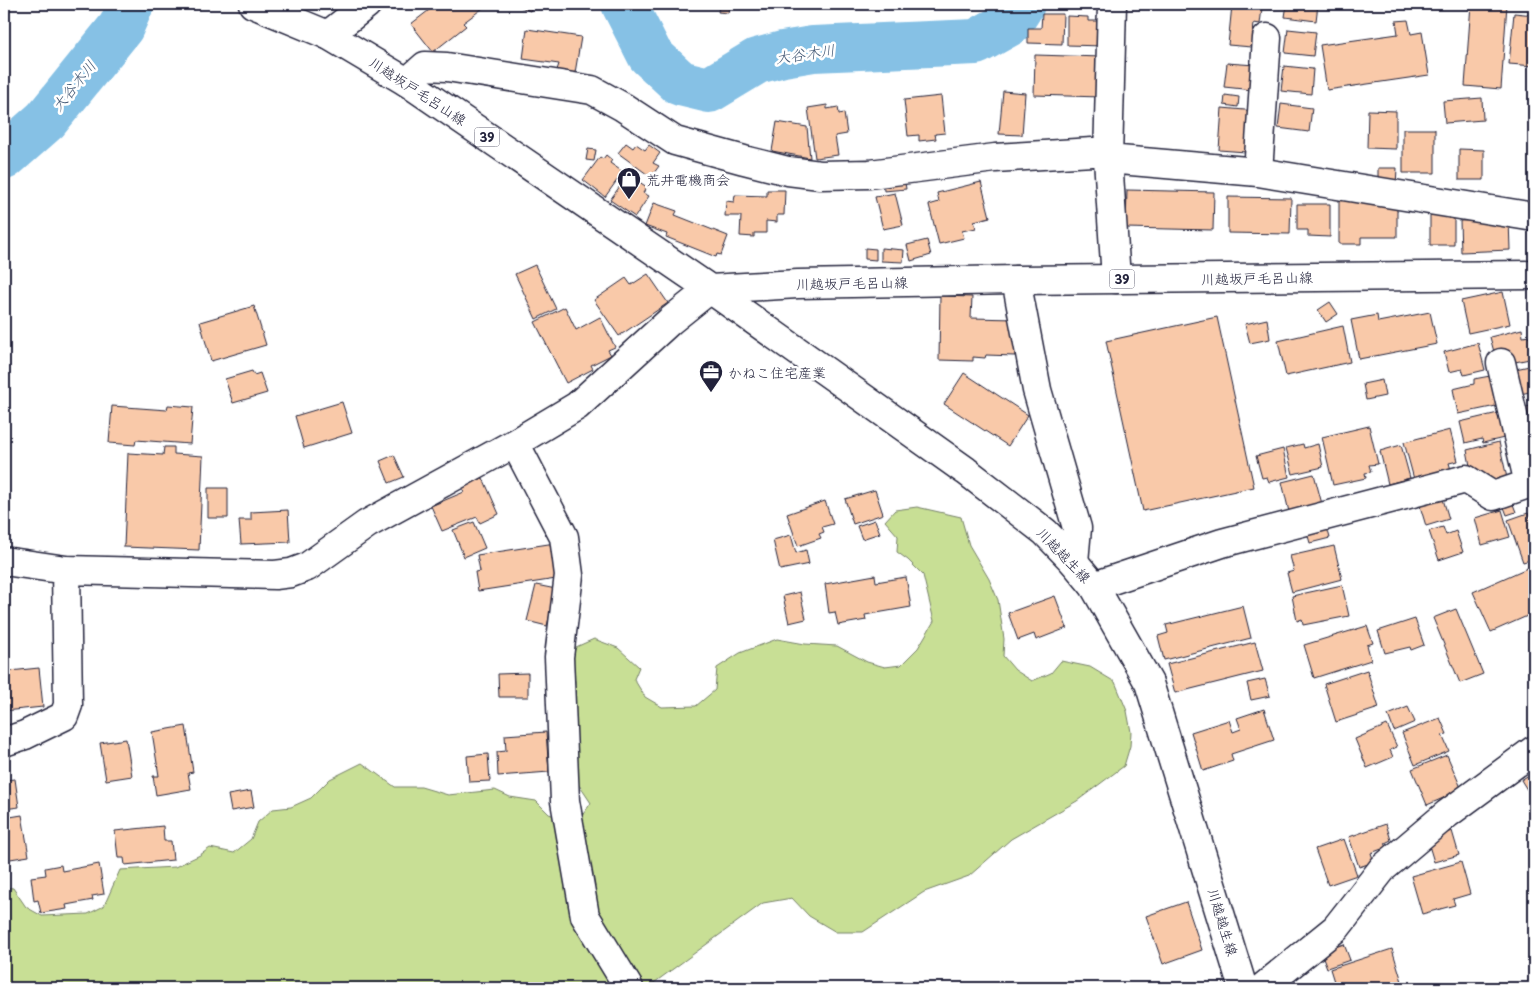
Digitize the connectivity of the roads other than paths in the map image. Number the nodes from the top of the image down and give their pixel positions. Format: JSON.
{"nodes":[{"id":1,"x":253,"y":4,"type":"edge"},
{"id":2,"x":367,"y":4,"type":"edge"},
{"id":3,"x":1112,"y":4,"type":"edge"},
{"id":4,"x":328,"y":35,"type":"junction"},
{"id":5,"x":1267,"y":38,"type":"dead end"},
{"id":6,"x":407,"y":82,"type":"junction"},
{"id":7,"x":1108,"y":155,"type":"junction"},
{"id":8,"x":1258,"y":172,"type":"junction"},
{"id":9,"x":1534,"y":217,"type":"edge"},
{"id":10,"x":1534,"y":275,"type":"edge"},
{"id":11,"x":1116,"y":279,"type":"junction"},
{"id":12,"x":1016,"y":280,"type":"junction"},
{"id":13,"x":710,"y":289,"type":"junction"},
{"id":14,"x":1501,"y":363,"type":"dead end"},
{"id":15,"x":515,"y":443,"type":"junction"},
{"id":16,"x":1532,"y":483,"type":"edge"},
{"id":17,"x":4,"y":561,"type":"edge"},
{"id":18,"x":1074,"y":562,"type":"junction"},
{"id":19,"x":66,"y":570,"type":"junction"},
{"id":20,"x":1094,"y":586,"type":"junction"},
{"id":21,"x":4,"y":742,"type":"edge"},
{"id":22,"x":1534,"y":750,"type":"edge"},
{"id":23,"x":628,"y":988,"type":"edge"},
{"id":24,"x":1243,"y":988,"type":"edge"},
{"id":25,"x":1262,"y":988,"type":"edge"}],
"edges":[{"from":1,"to":4,"type":"street","name":"川越坂戸毛呂山線","number":"39"},
{"from":2,"to":4,"type":"street"},
{"from":3,"to":7,"type":"street"},
{"from":4,"to":6,"type":"street","name":"川越坂戸毛呂山線","number":"39"},
{"from":5,"to":8,"type":"street"},
{"from":6,"to":7,"type":"street"},
{"from":6,"to":13,"type":"street","name":"川越坂戸毛呂山線","number":"39"},
{"from":7,"to":8,"type":"street"},
{"from":7,"to":11,"type":"street"},
{"from":8,"to":9,"type":"street"},
{"from":10,"to":11,"type":"street","name":"川越坂戸毛呂山線","number":"39"},
{"from":11,"to":12,"type":"street","name":"川越坂戸毛呂山線","number":"39"},
{"from":12,"to":13,"type":"street","name":"川越坂戸毛呂山線","number":"39"},
{"from":12,"to":18,"type":"street"},
{"from":13,"to":15,"type":"street"},
{"from":13,"to":18,"type":"street","name":"川越越生線"},
{"from":14,"to":16,"type":"street"},
{"from":15,"to":19,"type":"street"},
{"from":15,"to":23,"type":"street"},
{"from":16,"to":20,"type":"street"},
{"from":17,"to":19,"type":"street"},
{"from":18,"to":20,"type":"street","name":"川越越生線"},
{"from":19,"to":21,"type":"street"},
{"from":20,"to":24,"type":"street","name":"川越越生線"},
{"from":22,"to":25,"type":"street"}]}
